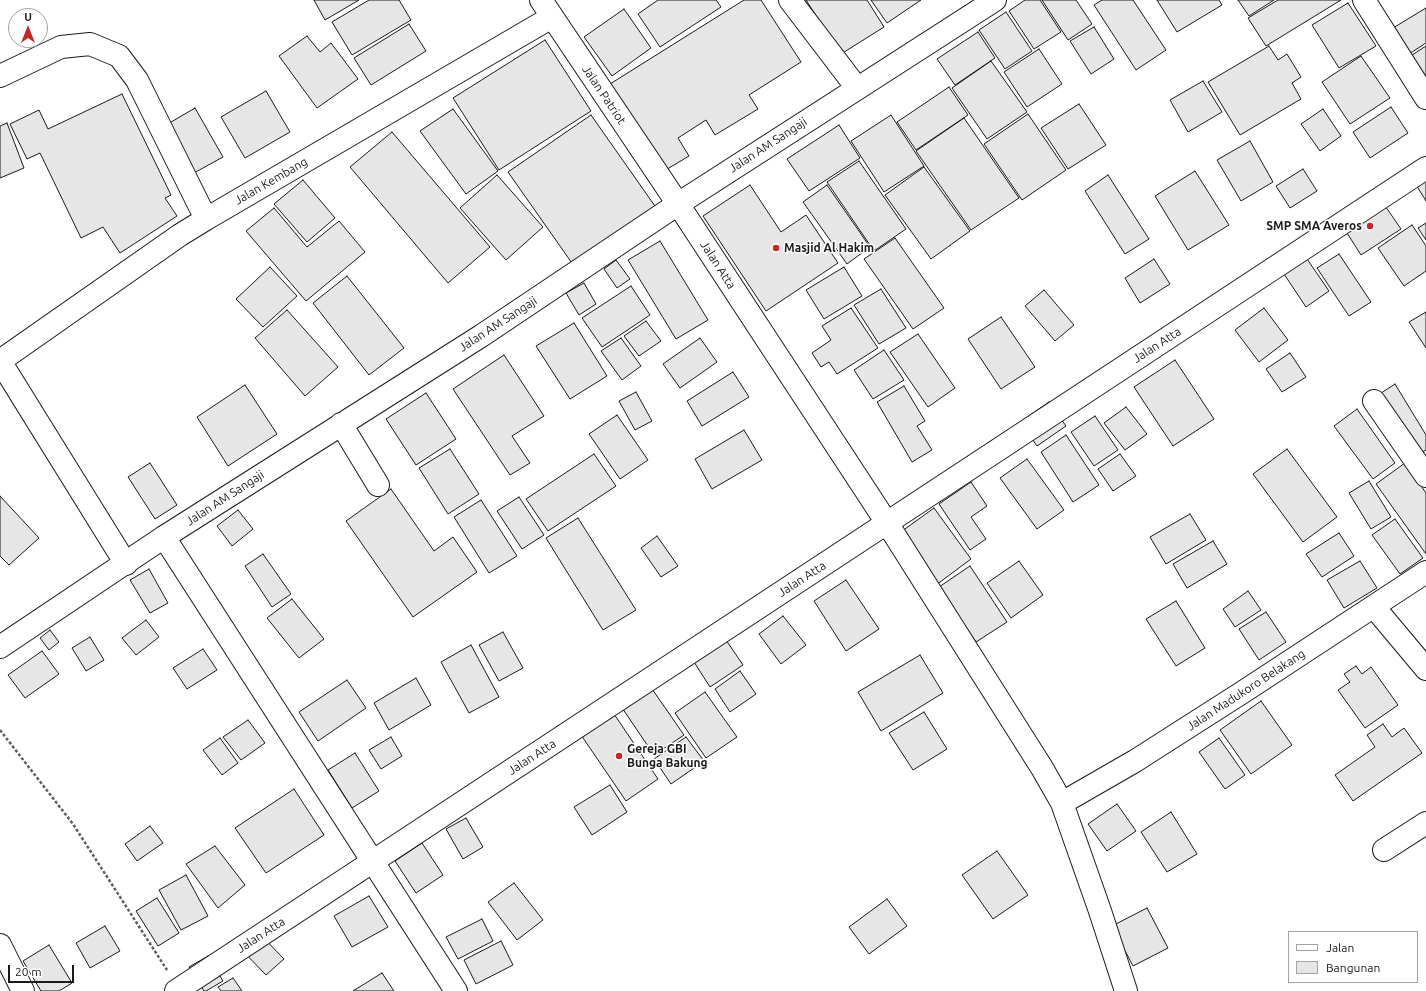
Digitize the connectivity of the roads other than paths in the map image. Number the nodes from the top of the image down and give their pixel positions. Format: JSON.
{"nodes":[{"id":1,"x":790,"y":0,"type":"edge"},
{"id":2,"x":995,"y":0,"type":"edge"},
{"id":3,"x":1364,"y":0,"type":"edge"},
{"id":4,"x":546,"y":8,"type":"edge"},
{"id":5,"x":0,"y":76,"type":"edge"},
{"id":6,"x":857,"y":88,"type":"junction"},
{"id":7,"x":1426,"y":98,"type":"edge"},
{"id":8,"x":1426,"y":168,"type":"edge"},
{"id":9,"x":672,"y":196,"type":"junction"},
{"id":10,"x":206,"y":219,"type":"junction"},
{"id":11,"x":0,"y":361,"type":"edge"},
{"id":12,"x":1374,"y":401,"type":"dead end"},
{"id":13,"x":341,"y":424,"type":"junction"},
{"id":14,"x":1426,"y":476,"type":"edge"},
{"id":15,"x":378,"y":485,"type":"dead end"},
{"id":16,"x":887,"y":523,"type":"junction"},
{"id":17,"x":164,"y":538,"type":"junction"},
{"id":18,"x":126,"y":564,"type":"junction"},
{"id":19,"x":1426,"y":572,"type":"edge"},
{"id":20,"x":1374,"y":607,"type":"junction"},
{"id":21,"x":0,"y":647,"type":"edge"},
{"id":22,"x":1426,"y":669,"type":"edge"},
{"id":23,"x":1062,"y":803,"type":"junction"},
{"id":24,"x":1426,"y":823,"type":"edge"},
{"id":25,"x":1384,"y":850,"type":"dead end"},
{"id":26,"x":373,"y":862,"type":"junction"},
{"id":27,"x":0,"y":945,"type":"edge"},
{"id":28,"x":178,"y":990,"type":"edge"},
{"id":29,"x":23,"y":991,"type":"edge"},
{"id":30,"x":456,"y":991,"type":"edge"},
{"id":31,"x":1126,"y":991,"type":"edge"}],
"edges":[{"from":1,"to":6,"type":"main road"},
{"from":2,"to":6,"type":"main road","name":"Jalan AM Sangaji"},
{"from":3,"to":7,"type":"main road"},
{"from":4,"to":9,"type":"main road","name":"Jalan Patriot"},
{"from":4,"to":10,"type":"main road","name":"Jalan Kembang"},
{"from":5,"to":10,"type":"main road"},
{"from":6,"to":9,"type":"main road","name":"Jalan AM Sangaji"},
{"from":8,"to":16,"type":"main road","name":"Jalan Atta"},
{"from":9,"to":13,"type":"main road","name":"Jalan AM Sangaji"},
{"from":9,"to":16,"type":"main road","name":"Jalan Atta"},
{"from":10,"to":11,"type":"main road","name":"Jalan Kembang"},
{"from":11,"to":18,"type":"main road"},
{"from":12,"to":14,"type":"main road"},
{"from":13,"to":15,"type":"main road"},
{"from":13,"to":17,"type":"main road","name":"Jalan AM Sangaji"},
{"from":16,"to":23,"type":"main road","name":"Jalan Atta"},
{"from":16,"to":26,"type":"main road","name":"Jalan Atta"},
{"from":17,"to":18,"type":"main road","name":"Jalan AM Sangaji"},
{"from":17,"to":26,"type":"main road"},
{"from":18,"to":21,"type":"main road","name":"Jalan AM Sangaji"},
{"from":19,"to":20,"type":"main road","name":"Jalan Madukoro Belakang"},
{"from":20,"to":22,"type":"main road"},
{"from":20,"to":23,"type":"main road","name":"Jalan Madukoro Belakang"},
{"from":23,"to":31,"type":"main road","name":"Jalan Atta"},
{"from":24,"to":25,"type":"main road"},
{"from":26,"to":28,"type":"main road","name":"Jalan Atta"},
{"from":26,"to":30,"type":"main road"},
{"from":27,"to":29,"type":"main road"}]}
